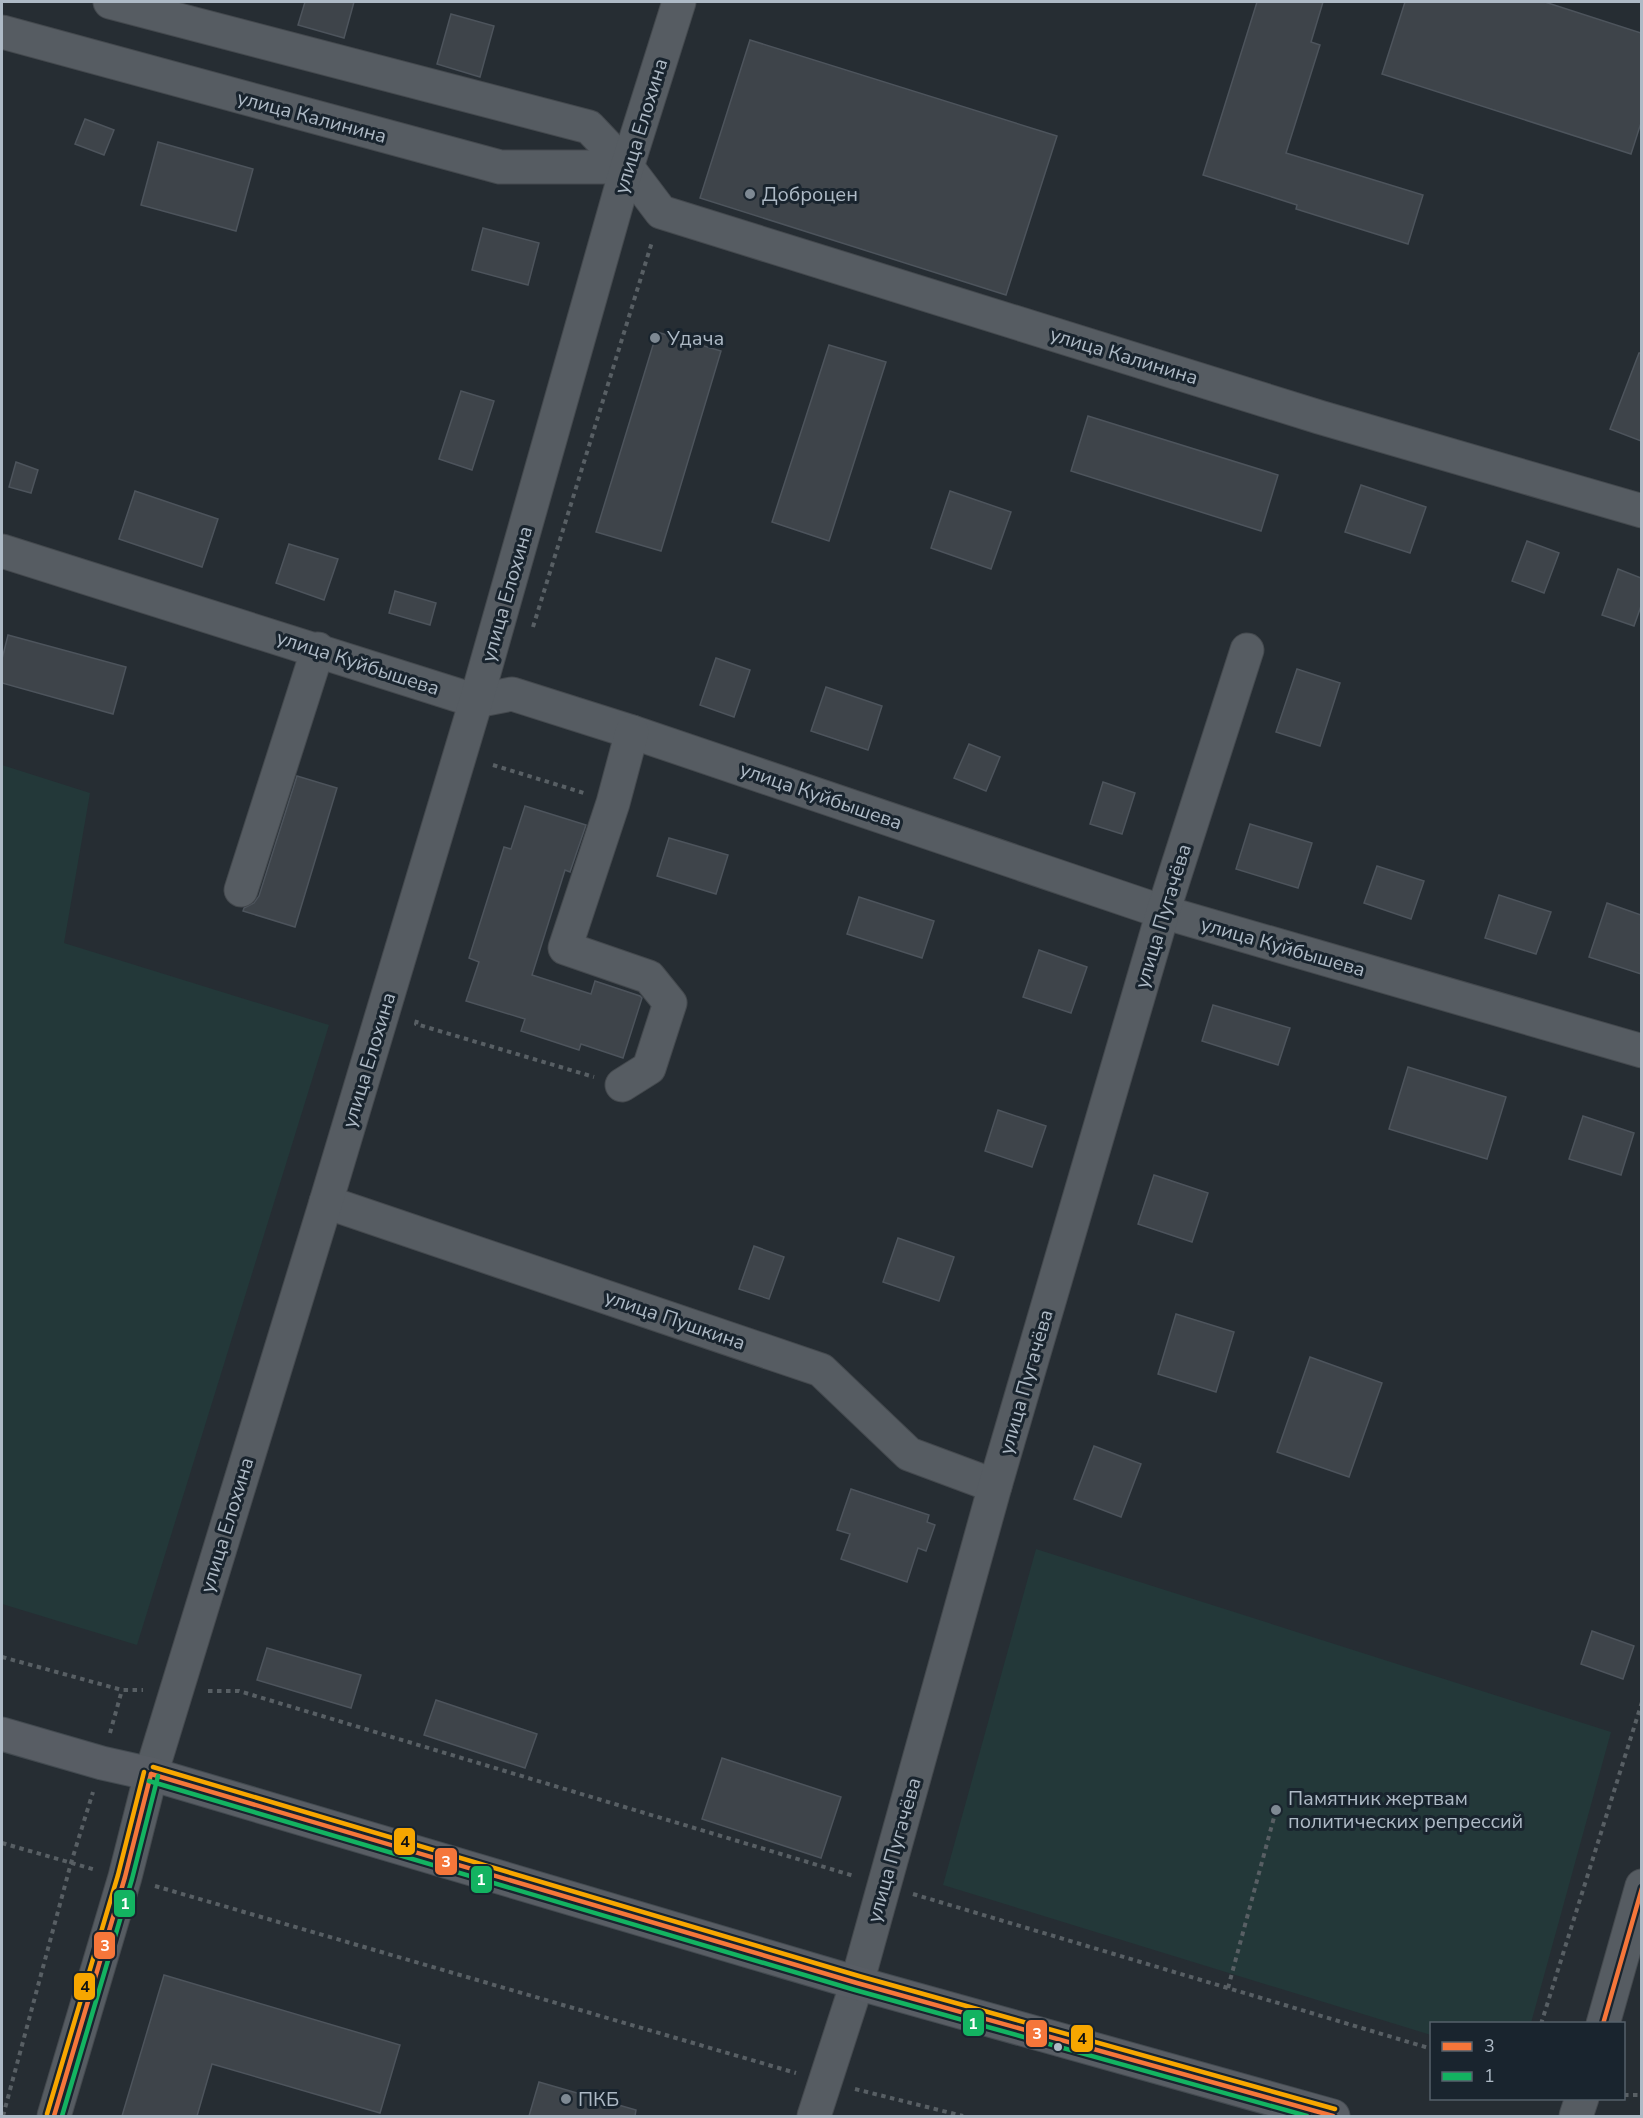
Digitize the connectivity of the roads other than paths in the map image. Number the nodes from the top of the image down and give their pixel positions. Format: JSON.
{"nodes":[{"id":1,"x":110,"y":2,"type":"edge"},
{"id":2,"x":679,"y":2,"type":"edge"},
{"id":3,"x":2,"y":32,"type":"edge"},
{"id":4,"x":627,"y":168,"type":"junction"},
{"id":5,"x":1641,"y":511,"type":"edge"},
{"id":6,"x":2,"y":551,"type":"edge"},
{"id":7,"x":318,"y":649,"type":"junction"},
{"id":8,"x":1247,"y":650,"type":"dead end"},
{"id":9,"x":476,"y":701,"type":"junction"},
{"id":10,"x":632,"y":732,"type":"junction"},
{"id":11,"x":241,"y":890,"type":"dead end"},
{"id":12,"x":1164,"y":912,"type":"junction"},
{"id":13,"x":1641,"y":1051,"type":"edge"},
{"id":14,"x":622,"y":1085,"type":"road end"},
{"id":15,"x":326,"y":1202,"type":"junction"},
{"id":16,"x":995,"y":1486,"type":"junction"},
{"id":17,"x":2,"y":1734,"type":"edge"},
{"id":18,"x":151,"y":1774,"type":"junction"},
{"id":19,"x":1641,"y":1886,"type":"edge"},
{"id":20,"x":857,"y":1983,"type":"junction"},
{"id":21,"x":1604,"y":2022,"type":"edge"},
{"id":22,"x":1581,"y":2100,"type":"edge"},
{"id":23,"x":54,"y":2116,"type":"edge"},
{"id":24,"x":814,"y":2116,"type":"edge"},
{"id":25,"x":1333,"y":2116,"type":"edge"},
{"id":26,"x":1576,"y":2116,"type":"edge"}],
"edges":[{"from":1,"to":4,"type":"street"},
{"from":2,"to":4,"type":"street","name":"улица Елохина"},
{"from":3,"to":4,"type":"street","name":"улица Калинина"},
{"from":4,"to":5,"type":"street","name":"улица Калинина"},
{"from":4,"to":9,"type":"street","name":"улица Елохина"},
{"from":6,"to":7,"type":"street","name":"улица Куйбышева"},
{"from":7,"to":9,"type":"street","name":"улица Куйбышева"},
{"from":7,"to":11,"type":"street"},
{"from":8,"to":12,"type":"street","name":"улица Пугачёва"},
{"from":9,"to":10,"type":"street","name":"улица Куйбышева"},
{"from":9,"to":15,"type":"street","name":"улица Елохина"},
{"from":10,"to":12,"type":"street","name":"улица Куйбышева"},
{"from":10,"to":14,"type":"street"},
{"from":12,"to":13,"type":"street","name":"улица Куйбышева"},
{"from":12,"to":16,"type":"street","name":"улица Пугачёва"},
{"from":15,"to":16,"type":"street","name":"улица Пушкина"},
{"from":15,"to":18,"type":"street","name":"улица Елохина"},
{"from":16,"to":20,"type":"street","name":"улица Пугачёва"},
{"from":17,"to":18,"type":"main road"},
{"from":18,"to":20,"type":"main road"},
{"from":18,"to":23,"type":"street","name":"улица Елохина"},
{"from":19,"to":21,"type":"street"},
{"from":20,"to":24,"type":"street","name":"улица Пугачёва"},
{"from":20,"to":25,"type":"main road"},
{"from":22,"to":26,"type":"street"}]}
